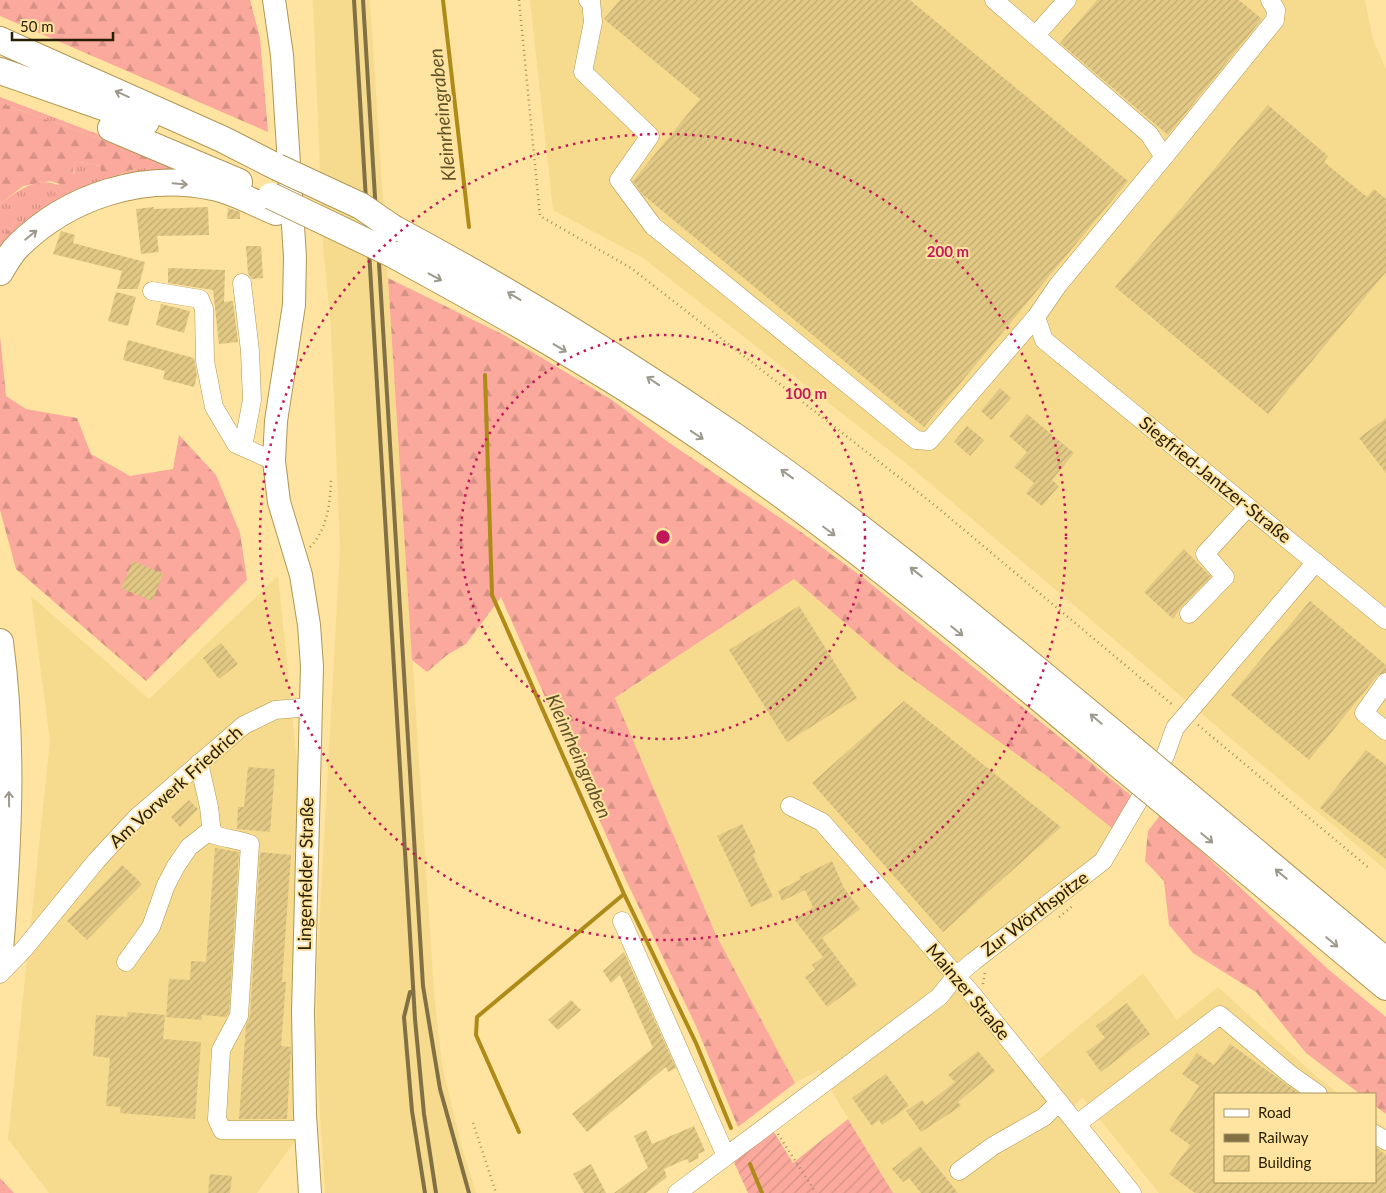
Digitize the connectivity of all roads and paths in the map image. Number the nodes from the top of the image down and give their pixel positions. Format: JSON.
{"nodes":[{"id":1,"x":274,"y":0,"type":"edge"},
{"id":2,"x":519,"y":0,"type":"edge"},
{"id":3,"x":588,"y":0,"type":"edge"},
{"id":4,"x":994,"y":0,"type":"edge"},
{"id":5,"x":1067,"y":0,"type":"edge"},
{"id":6,"x":1270,"y":0,"type":"edge"},
{"id":7,"x":1035,"y":36,"type":"junction"},
{"id":8,"x":0,"y":40,"type":"edge"},
{"id":9,"x":0,"y":71,"type":"edge"},
{"id":10,"x":0,"y":88,"type":"edge"},
{"id":11,"x":1164,"y":157,"type":"junction"},
{"id":12,"x":275,"y":188,"type":"junction"},
{"id":13,"x":0,"y":272,"type":"edge"},
{"id":14,"x":242,"y":283,"type":"dead end"},
{"id":15,"x":152,"y":291,"type":"dead end"},
{"id":16,"x":1036,"y":317,"type":"junction"},
{"id":17,"x":243,"y":447,"type":"junction"},
{"id":18,"x":274,"y":461,"type":"junction"},
{"id":19,"x":331,"y":479,"type":"dead end"},
{"id":20,"x":1248,"y":507,"type":"junction"},
{"id":21,"x":297,"y":557,"type":"junction"},
{"id":22,"x":1316,"y":562,"type":"junction"},
{"id":23,"x":1189,"y":614,"type":"dead end"},
{"id":24,"x":1386,"y":620,"type":"edge"},
{"id":25,"x":0,"y":642,"type":"edge"},
{"id":26,"x":1386,"y":682,"type":"edge"},
{"id":27,"x":311,"y":707,"type":"junction"},
{"id":28,"x":1186,"y":715,"type":"junction"},
{"id":29,"x":1386,"y":731,"type":"edge"},
{"id":30,"x":1129,"y":759,"type":"junction"},
{"id":31,"x":199,"y":763,"type":"junction"},
{"id":32,"x":1176,"y":799,"type":"junction"},
{"id":33,"x":790,"y":806,"type":"dead end"},
{"id":34,"x":212,"y":829,"type":"junction"},
{"id":35,"x":1369,"y":868,"type":"dead end"},
{"id":36,"x":1080,"y":900,"type":"dead end"},
{"id":37,"x":1059,"y":917,"type":"dead end"},
{"id":38,"x":622,"y":922,"type":"dead end"},
{"id":39,"x":12,"y":950,"type":"edge"},
{"id":40,"x":1386,"y":961,"type":"edge"},
{"id":41,"x":126,"y":962,"type":"dead end"},
{"id":42,"x":986,"y":969,"type":"dead end"},
{"id":43,"x":0,"y":974,"type":"edge"},
{"id":44,"x":956,"y":976,"type":"junction"},
{"id":45,"x":1386,"y":987,"type":"edge"},
{"id":46,"x":983,"y":988,"type":"dead end"},
{"id":47,"x":1317,"y":1093,"type":"edge"},
{"id":48,"x":1059,"y":1102,"type":"junction"},
{"id":49,"x":771,"y":1122,"type":"junction"},
{"id":50,"x":473,"y":1123,"type":"dead end"},
{"id":51,"x":1076,"y":1124,"type":"junction"},
{"id":52,"x":306,"y":1130,"type":"junction"},
{"id":53,"x":726,"y":1156,"type":"junction"},
{"id":54,"x":959,"y":1171,"type":"dead end"},
{"id":55,"x":310,"y":1193,"type":"edge"},
{"id":56,"x":496,"y":1193,"type":"edge"},
{"id":57,"x":677,"y":1193,"type":"edge"},
{"id":58,"x":816,"y":1193,"type":"edge"},
{"id":59,"x":1132,"y":1193,"type":"edge"}],
"edges":[{"from":1,"to":18,"type":"main road","name":"Lingenfelder Straße"},
{"from":2,"to":28,"type":"path"},
{"from":3,"to":16,"type":"street"},
{"from":4,"to":7,"type":"street"},
{"from":5,"to":7,"type":"street"},
{"from":6,"to":11,"type":"street"},
{"from":7,"to":11,"type":"street"},
{"from":12,"to":8,"type":"highway","one_way":true},
{"from":9,"to":12,"type":"highway"},
{"from":10,"to":12,"type":"highway"},
{"from":11,"to":16,"type":"street"},
{"from":13,"to":12,"type":"highway","one_way":true},
{"from":12,"to":30,"type":"highway","one_way":true,"bridge":true},
{"from":30,"to":12,"type":"highway","one_way":true,"bridge":true},
{"from":14,"to":17,"type":"street"},
{"from":15,"to":17,"type":"street"},
{"from":16,"to":20,"type":"street","name":"Siegfried-Jantzer-Straße"},
{"from":17,"to":18,"type":"street"},
{"from":18,"to":21,"type":"main road","name":"Lingenfelder Straße"},
{"from":19,"to":21,"type":"path"},
{"from":20,"to":22,"type":"street","name":"Siegfried-Jantzer-Straße"},
{"from":20,"to":23,"type":"street"},
{"from":21,"to":27,"type":"main road","name":"Lingenfelder Straße"},
{"from":22,"to":24,"type":"street","name":"Siegfried-Jantzer-Straße"},
{"from":22,"to":28,"type":"street","name":"Zur Wörthspitze"},
{"from":39,"to":25,"type":"highway","one_way":true},
{"from":26,"to":29,"type":"street"},
{"from":27,"to":31,"type":"street","name":"Am Vorwerk Friedrich"},
{"from":27,"to":52,"type":"main road","name":"Lingenfelder Straße"},
{"from":28,"to":35,"type":"path"},
{"from":28,"to":44,"type":"street","name":"Zur Wörthspitze"},
{"from":30,"to":32,"type":"highway","bridge":true},
{"from":31,"to":34,"type":"street"},
{"from":31,"to":39,"type":"street","name":"Am Vorwerk Friedrich"},
{"from":40,"to":32,"type":"highway","one_way":true},
{"from":32,"to":45,"type":"highway","one_way":true},
{"from":33,"to":44,"type":"street","name":"Mainzer Straße"},
{"from":34,"to":41,"type":"street"},
{"from":34,"to":52,"type":"street"},
{"from":36,"to":37,"type":"path"},
{"from":38,"to":53,"type":"street"},
{"from":39,"to":43,"type":"street","name":"Am Vorwerk Friedrich"},
{"from":42,"to":46,"type":"path"},
{"from":44,"to":48,"type":"street","name":"Mainzer Straße"},
{"from":44,"to":49,"type":"street","name":"Zur Wörthspitze"},
{"from":47,"to":51,"type":"street"},
{"from":48,"to":51,"type":"street","name":"Mainzer Straße"},
{"from":48,"to":54,"type":"street"},
{"from":49,"to":53,"type":"street","name":"Zur Wörthspitze"},
{"from":49,"to":58,"type":"path"},
{"from":50,"to":56,"type":"path"},
{"from":51,"to":59,"type":"street","name":"Mainzer Straße"},
{"from":52,"to":55,"type":"main road","name":"Lingenfelder Straße"},
{"from":53,"to":57,"type":"street","name":"Zur Wörthspitze"}]}
